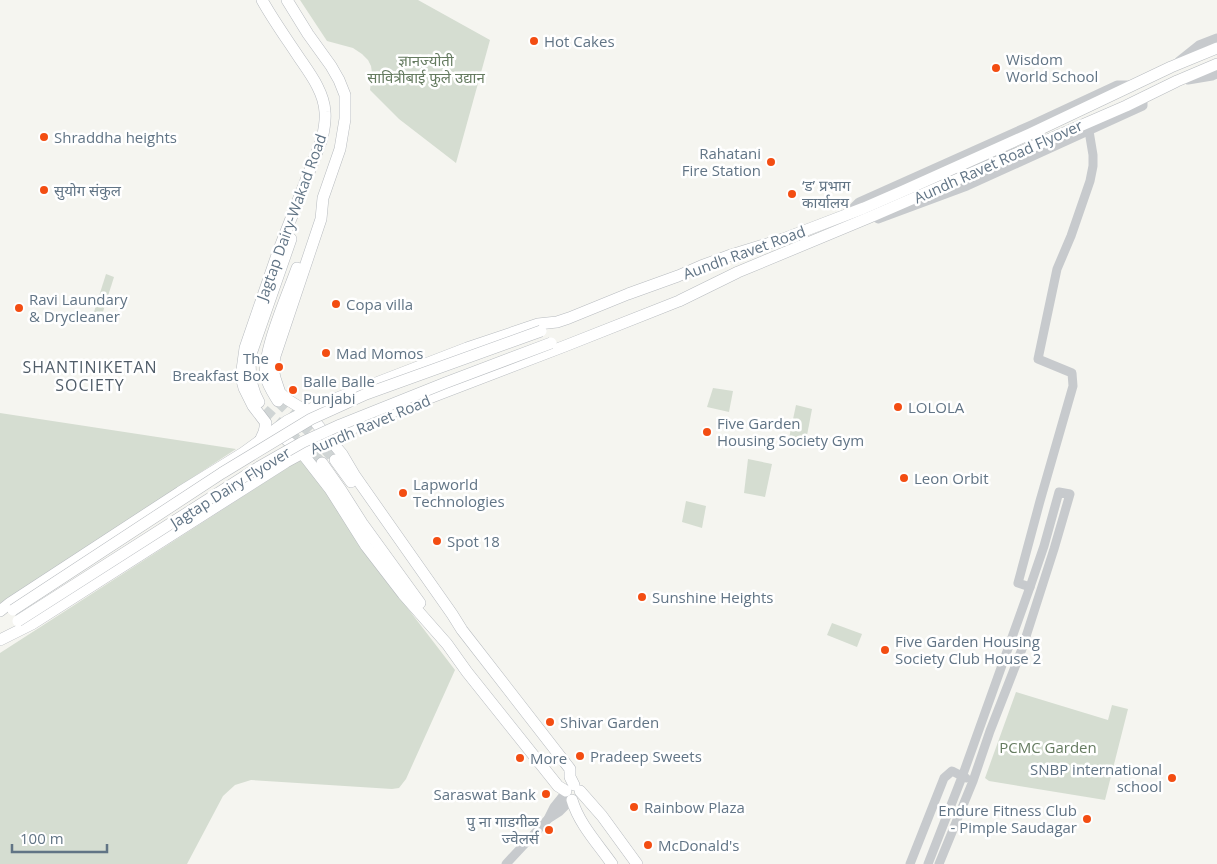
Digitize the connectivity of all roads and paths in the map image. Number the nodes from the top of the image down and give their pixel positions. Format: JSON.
{"nodes":[{"id":1,"x":262,"y":0,"type":"edge"},
{"id":2,"x":288,"y":1,"type":"edge"},
{"id":3,"x":270,"y":14,"type":"junction"},
{"id":4,"x":1217,"y":38,"type":"edge"},
{"id":5,"x":1214,"y":49,"type":"edge"},
{"id":6,"x":1217,"y":64,"type":"edge"},
{"id":7,"x":1171,"y":67,"type":"junction"},
{"id":8,"x":1217,"y":74,"type":"edge"},
{"id":9,"x":1177,"y":81,"type":"junction"},
{"id":10,"x":1135,"y":84,"type":"junction"},
{"id":11,"x":1143,"y":97,"type":"junction"},
{"id":12,"x":1089,"y":131,"type":"junction"},
{"id":13,"x":316,"y":155,"type":"junction"},
{"id":14,"x":323,"y":198,"type":"junction"},
{"id":15,"x":866,"y":213,"type":"junction"},
{"id":16,"x":849,"y":220,"type":"junction"},
{"id":17,"x":557,"y":322,"type":"junction"},
{"id":18,"x":559,"y":343,"type":"junction"},
{"id":19,"x":278,"y":401,"type":"tunnel mouth"},
{"id":20,"x":319,"y":405,"type":"junction"},
{"id":21,"x":306,"y":411,"type":"junction"},
{"id":22,"x":264,"y":417,"type":"junction"},
{"id":23,"x":332,"y":438,"type":"junction"},
{"id":24,"x":302,"y":453,"type":"junction"},
{"id":25,"x":339,"y":457,"type":"junction"},
{"id":26,"x":322,"y":463,"type":"tunnel mouth"},
{"id":27,"x":1044,"y":546,"type":"junction"},
{"id":28,"x":1054,"y":549,"type":"junction"},
{"id":29,"x":1030,"y":587,"type":"junction"},
{"id":30,"x":0,"y":611,"type":"edge"},
{"id":31,"x":452,"y":614,"type":"junction"},
{"id":32,"x":15,"y":616,"type":"junction"},
{"id":33,"x":0,"y":618,"type":"edge"},
{"id":34,"x":0,"y":634,"type":"edge"},
{"id":35,"x":0,"y":640,"type":"edge"},
{"id":36,"x":447,"y":644,"type":"junction"},
{"id":37,"x":962,"y":776,"type":"junction"},
{"id":38,"x":973,"y":781,"type":"junction"},
{"id":39,"x":574,"y":794,"type":"junction"},
{"id":40,"x":506,"y":864,"type":"edge"},
{"id":41,"x":612,"y":864,"type":"edge"},
{"id":42,"x":637,"y":864,"type":"edge"},
{"id":43,"x":910,"y":864,"type":"edge"},
{"id":44,"x":928,"y":864,"type":"edge"},
{"id":45,"x":939,"y":864,"type":"edge"}],
"edges":[{"from":1,"to":3,"type":"main road","name":"Jagtap Dairy-Wakad Road"},
{"from":2,"to":3,"type":"main road"},
{"from":2,"to":14,"type":"main road"},
{"from":3,"to":13,"type":"main road","name":"Jagtap Dairy-Wakad Road"},
{"from":4,"to":7,"type":"street"},
{"from":5,"to":7,"type":"main road"},
{"from":6,"to":9,"type":"main road"},
{"from":7,"to":10,"type":"main road"},
{"from":8,"to":9,"type":"street"},
{"from":9,"to":11,"type":"main road"},
{"from":10,"to":15,"type":"main road","name":"Aundh Ravet Road Flyover"},
{"from":10,"to":16,"type":"street"},
{"from":11,"to":12,"type":"street"},
{"from":11,"to":15,"type":"main road","name":"Aundh Ravet Road Flyover"},
{"from":12,"to":16,"type":"street"},
{"from":12,"to":29,"type":"street"},
{"from":13,"to":22,"type":"main road"},
{"from":13,"to":22,"type":"main road","name":"Jagtap Dairy-Wakad Road"},
{"from":14,"to":19,"type":"main road","name":"Jagtap Dairy-Wakad Road"},
{"from":14,"to":21,"type":"main road"},
{"from":15,"to":16,"type":"main road","name":"Aundh Ravet Road Flyover"},
{"from":16,"to":17,"type":"main road","name":"Aundh Ravet Road"},
{"from":16,"to":18,"type":"main road","name":"Aundh Ravet Road"},
{"from":17,"to":20,"type":"main road"},
{"from":17,"to":32,"type":"main road","name":"Jagtap Dairy Flyover","bridge":true},
{"from":18,"to":23,"type":"main road","name":"Aundh Ravet Road"},
{"from":18,"to":32,"type":"main road","name":"Jagtap Dairy Flyover","bridge":true},
{"from":20,"to":21,"type":"main road"},
{"from":20,"to":23,"type":"main road"},
{"from":21,"to":22,"type":"main road"},
{"from":21,"to":23,"type":"main road"},
{"from":22,"to":24,"type":"main road"},
{"from":22,"to":30,"type":"main road"},
{"from":23,"to":24,"type":"main road","name":"Aundh Ravet Road"},
{"from":23,"to":25,"type":"main road"},
{"from":24,"to":35,"type":"main road","name":"Aundh Ravet Road"},
{"from":24,"to":36,"type":"main road"},
{"from":25,"to":31,"type":"main road"},
{"from":25,"to":31,"type":"main road"},
{"from":26,"to":36,"type":"main road"},
{"from":27,"to":28,"type":"street"},
{"from":27,"to":28,"type":"street"},
{"from":27,"to":29,"type":"street"},
{"from":28,"to":38,"type":"street"},
{"from":29,"to":37,"type":"street"},
{"from":31,"to":39,"type":"main road"},
{"from":32,"to":33,"type":"main road","name":"Jagtap Dairy Flyover"},
{"from":32,"to":34,"type":"main road","name":"Jagtap Dairy Flyover"},
{"from":36,"to":39,"type":"main road"},
{"from":37,"to":38,"type":"street"},
{"from":37,"to":43,"type":"street"},
{"from":37,"to":44,"type":"street"},
{"from":38,"to":45,"type":"street"},
{"from":39,"to":40,"type":"street"},
{"from":39,"to":41,"type":"main road"},
{"from":39,"to":42,"type":"main road"}]}
